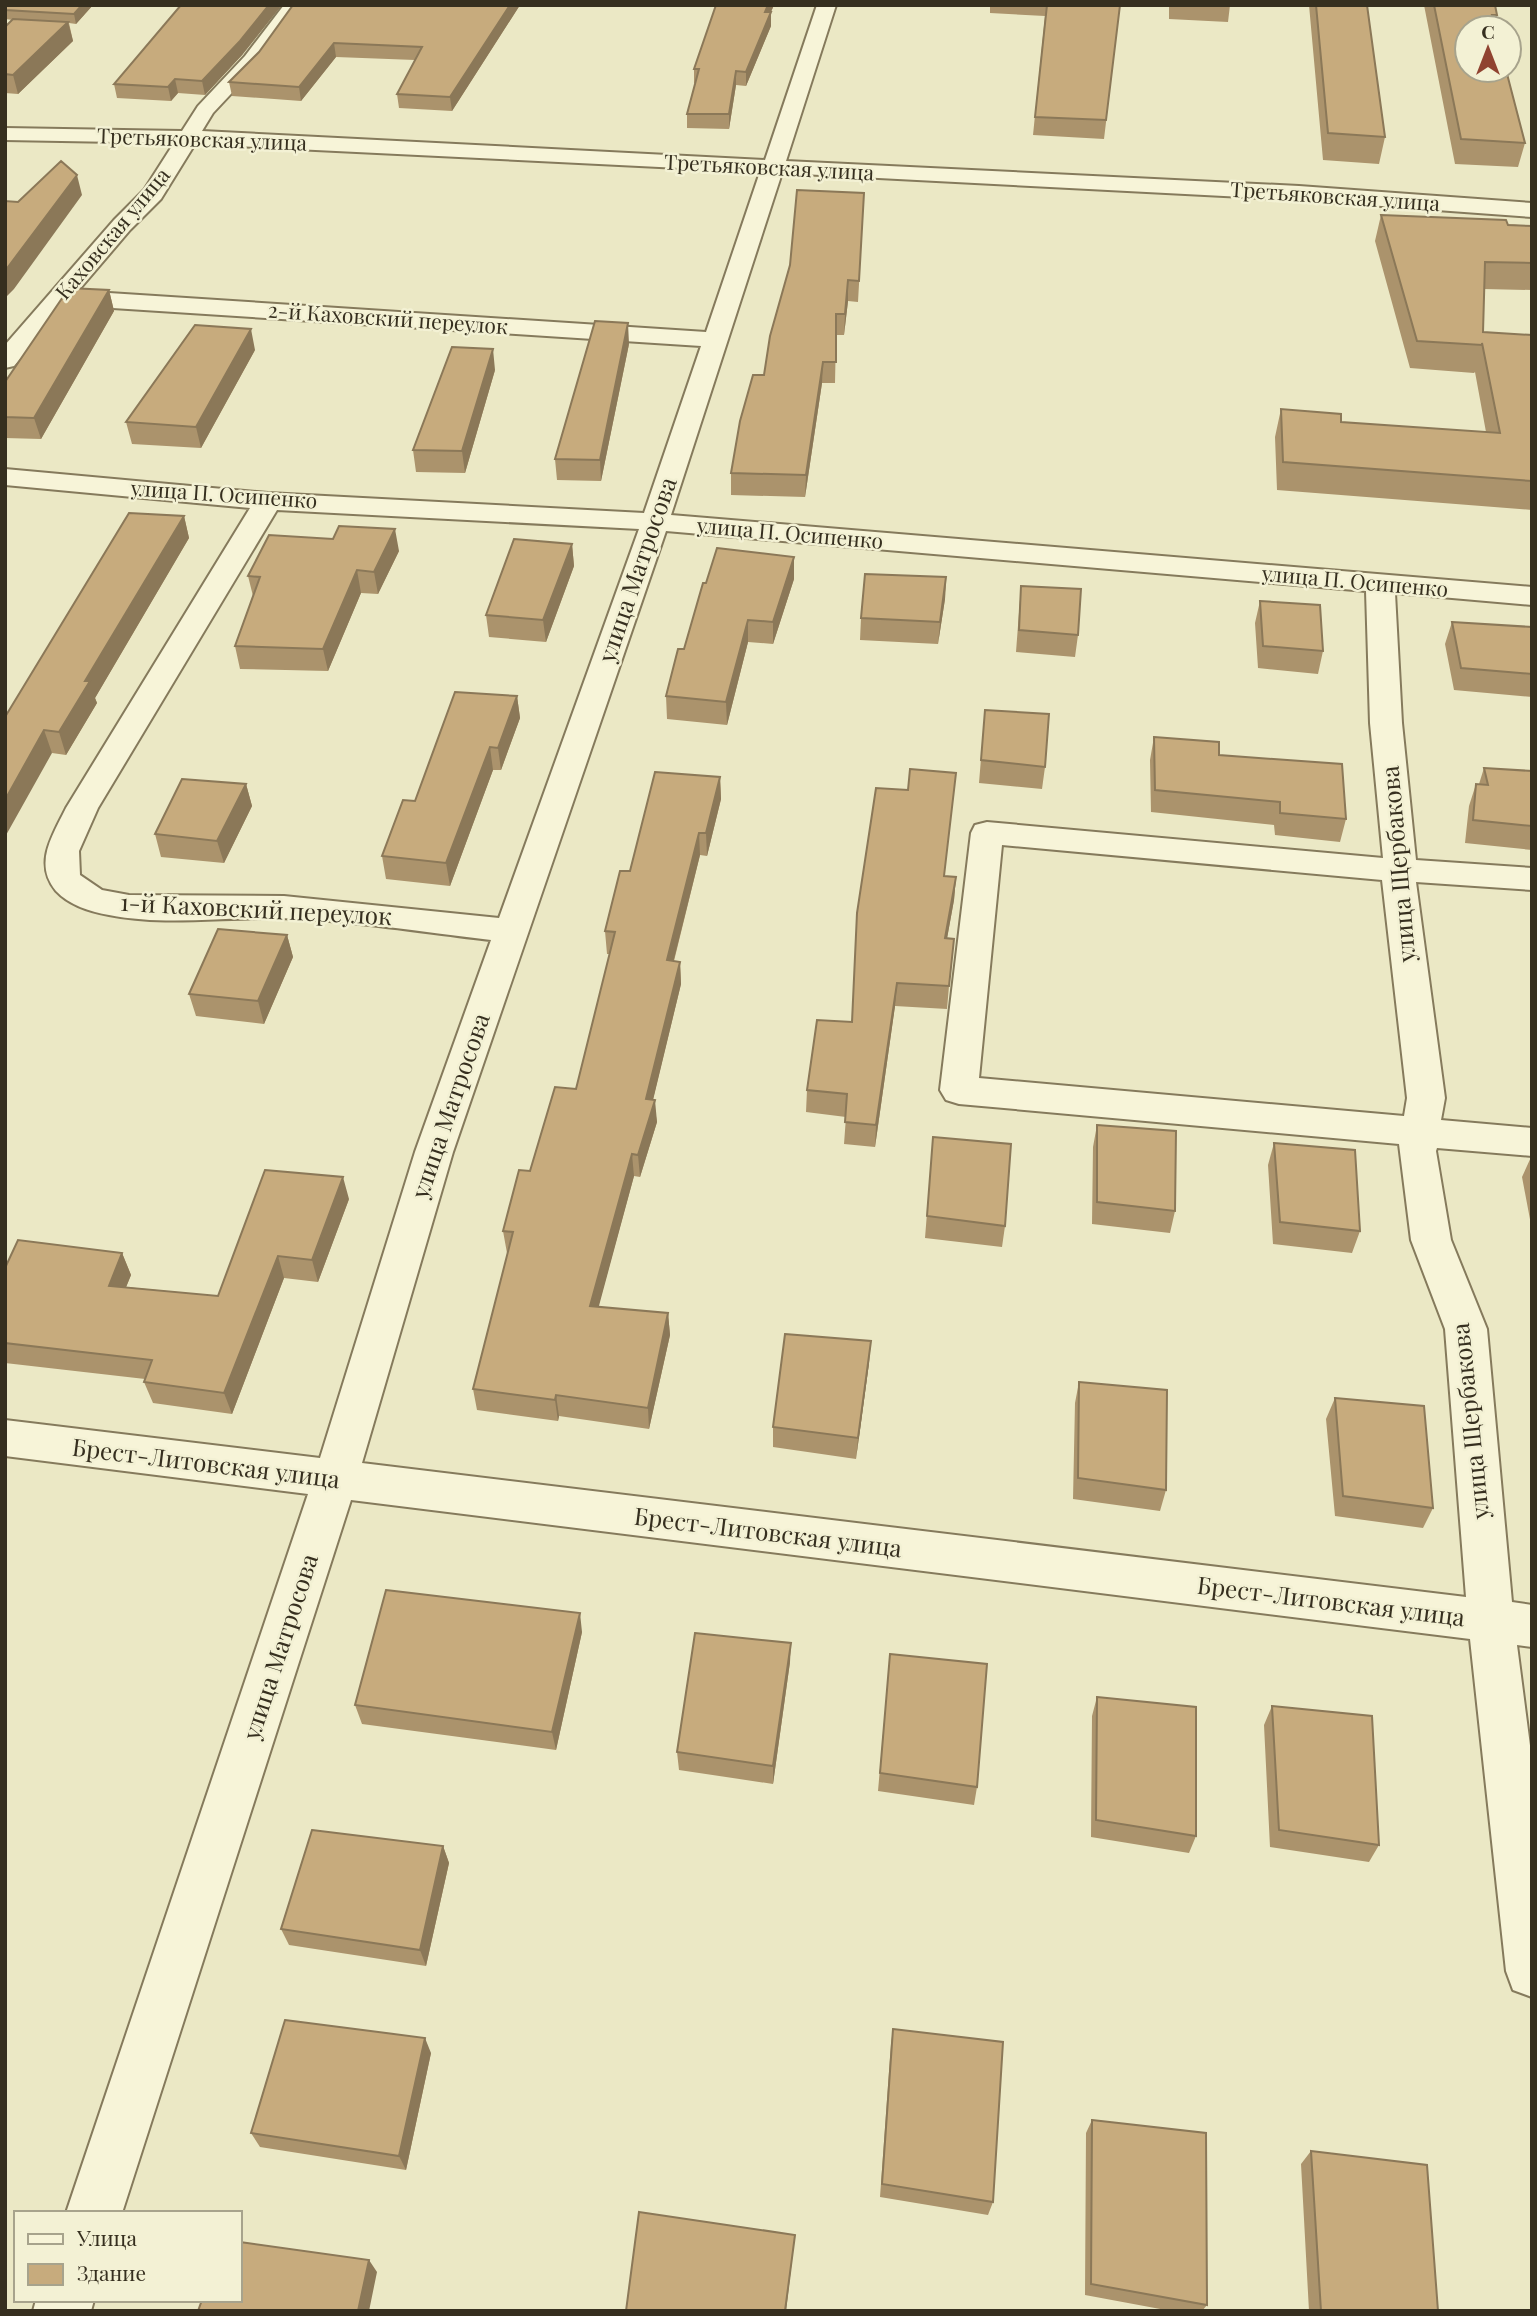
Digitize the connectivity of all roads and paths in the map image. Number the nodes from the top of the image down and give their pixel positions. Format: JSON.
{"nodes":[{"id":1,"x":293,"y":5,"type":"edge"},
{"id":2,"x":827,"y":5,"type":"edge"},
{"id":3,"x":5,"y":134,"type":"edge"},
{"id":4,"x":188,"y":137,"type":"junction"},
{"id":5,"x":775,"y":168,"type":"junction"},
{"id":6,"x":1532,"y":210,"type":"edge"},
{"id":7,"x":60,"y":297,"type":"junction"},
{"id":8,"x":716,"y":340,"type":"junction"},
{"id":9,"x":5,"y":361,"type":"edge"},
{"id":10,"x":5,"y":477,"type":"edge"},
{"id":11,"x":268,"y":501,"type":"junction"},
{"id":12,"x":655,"y":523,"type":"junction"},
{"id":13,"x":1380,"y":584,"type":"junction"},
{"id":14,"x":1532,"y":596,"type":"edge"},
{"id":15,"x":1398,"y":870,"type":"junction"},
{"id":16,"x":1532,"y":879,"type":"edge"},
{"id":17,"x":511,"y":931,"type":"junction"},
{"id":18,"x":1420,"y":1132,"type":"junction"},
{"id":19,"x":1532,"y":1142,"type":"edge"},
{"id":20,"x":5,"y":1438,"type":"edge"},
{"id":21,"x":335,"y":1480,"type":"junction"},
{"id":22,"x":1511,"y":1623,"type":"edge"},
{"id":23,"x":1532,"y":1971,"type":"edge"},
{"id":24,"x":95,"y":2211,"type":"edge"}],
"edges":[{"from":1,"to":4,"type":"street","name":"Каховская улица"},
{"from":2,"to":5,"type":"street","name":"улица Матросова"},
{"from":3,"to":4,"type":"street","name":"Третьяковская улица"},
{"from":4,"to":5,"type":"street","name":"Третьяковская улица"},
{"from":4,"to":7,"type":"street","name":"Каховская улица"},
{"from":5,"to":6,"type":"street","name":"Третьяковская улица"},
{"from":5,"to":8,"type":"street","name":"улица Матросова"},
{"from":7,"to":8,"type":"street","name":"2-й Каховский переулок"},
{"from":7,"to":9,"type":"street","name":"Каховская улица"},
{"from":8,"to":12,"type":"street","name":"улица Матросова"},
{"from":10,"to":11,"type":"street","name":"улица П. Осипенко"},
{"from":11,"to":12,"type":"street","name":"улица П. Осипенко"},
{"from":11,"to":17,"type":"street","name":"1-й Каховский переулок"},
{"from":12,"to":13,"type":"street","name":"улица П. Осипенко"},
{"from":12,"to":17,"type":"street","name":"улица Матросова"},
{"from":13,"to":14,"type":"street","name":"улица П. Осипенко"},
{"from":13,"to":15,"type":"street","name":"улица Щербакова"},
{"from":15,"to":16,"type":"street"},
{"from":15,"to":18,"type":"street","name":"улица Щербакова"},
{"from":15,"to":18,"type":"street"},
{"from":17,"to":21,"type":"street","name":"улица Матросова"},
{"from":18,"to":19,"type":"street"},
{"from":18,"to":22,"type":"street","name":"улица Щербакова"},
{"from":20,"to":21,"type":"street","name":"Брест-Литовская улица"},
{"from":21,"to":22,"type":"street","name":"Брест-Литовская улица"},
{"from":21,"to":24,"type":"street","name":"улица Матросова"},
{"from":22,"to":23,"type":"street","name":"улица Щербакова"}]}
